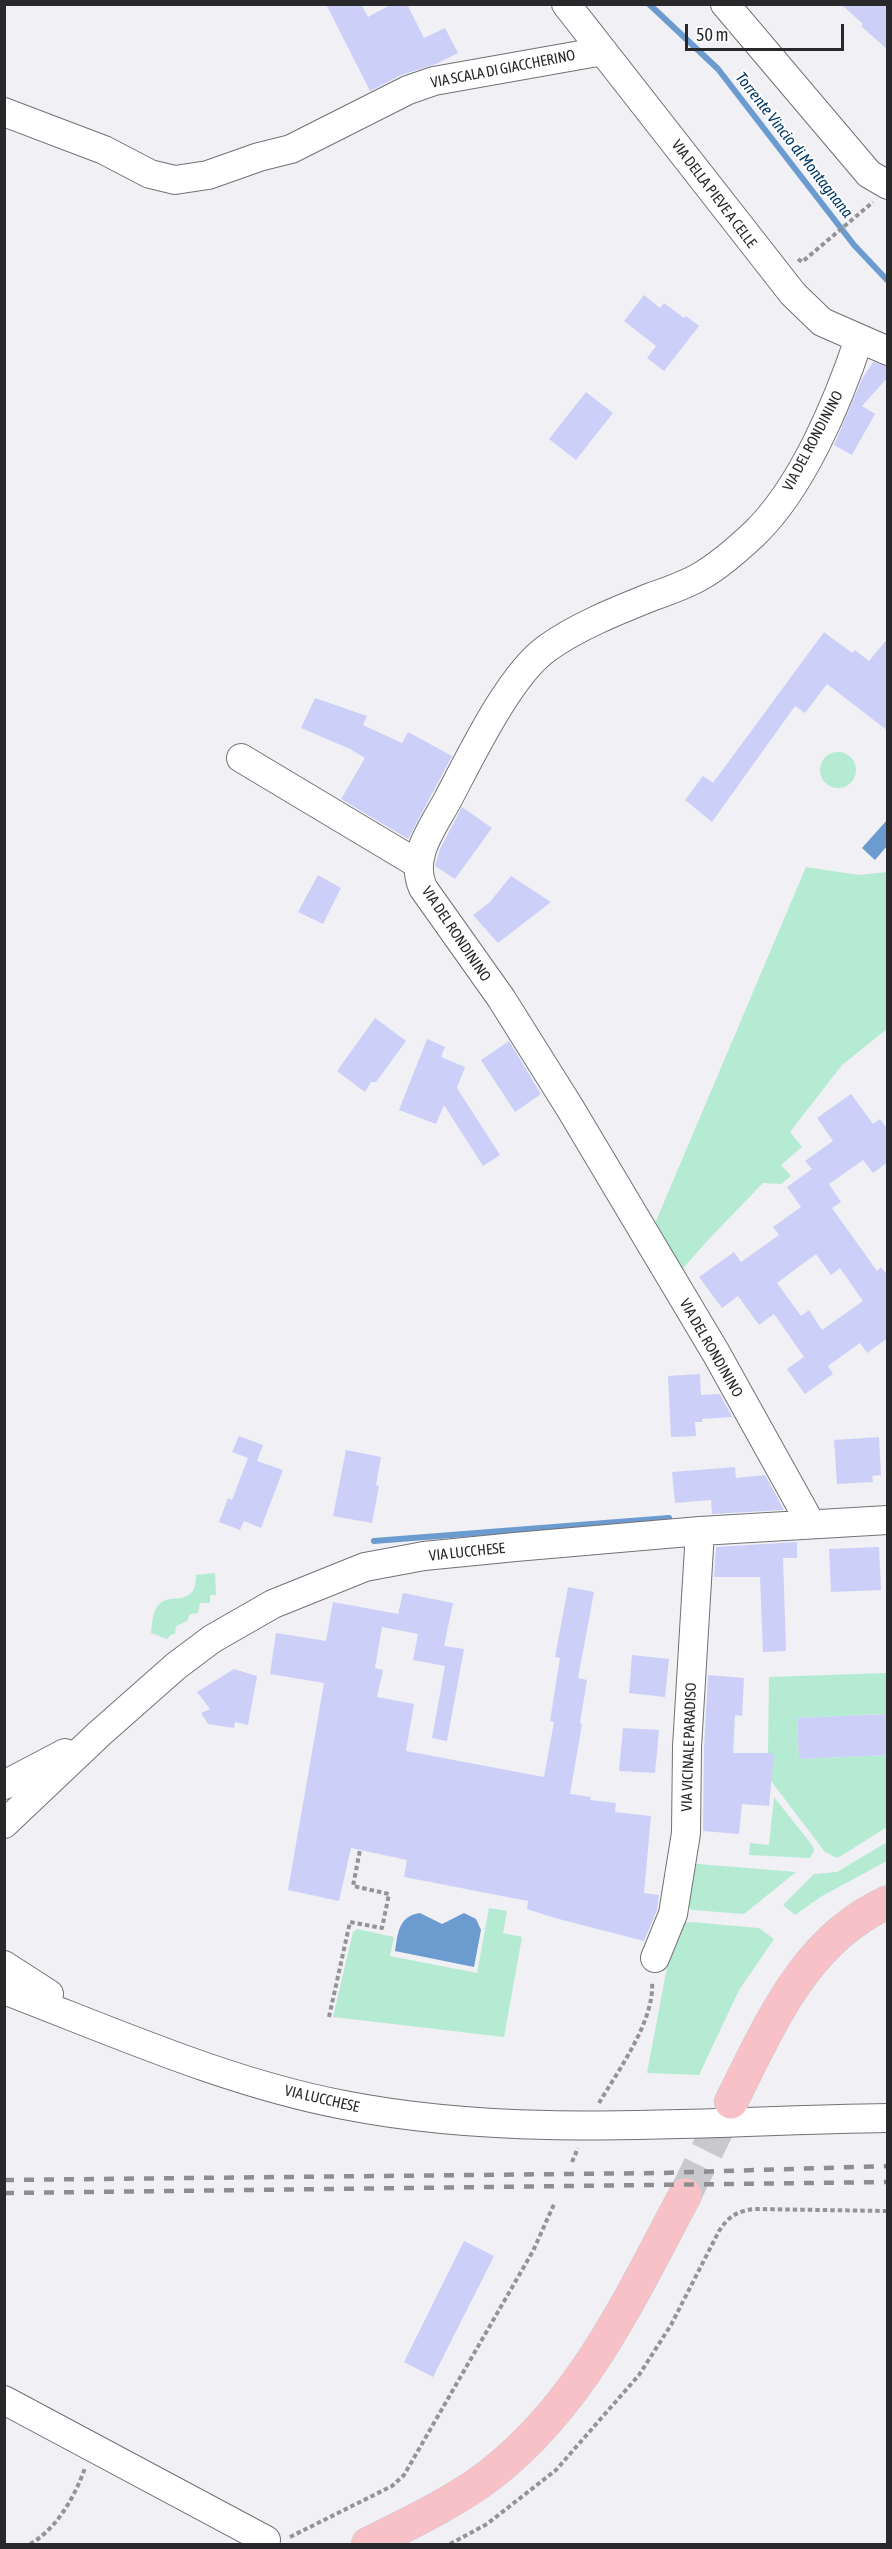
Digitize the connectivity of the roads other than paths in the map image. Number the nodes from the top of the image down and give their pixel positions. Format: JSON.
{"nodes":[{"id":1,"x":566,"y":4,"type":"edge"},
{"id":2,"x":726,"y":4,"type":"edge"},
{"id":3,"x":603,"y":51,"type":"junction"},
{"id":4,"x":4,"y":112,"type":"edge"},
{"id":5,"x":884,"y":190,"type":"edge"},
{"id":6,"x":859,"y":339,"type":"junction"},
{"id":7,"x":888,"y":351,"type":"edge"},
{"id":8,"x":241,"y":758,"type":"dead end"},
{"id":9,"x":418,"y":864,"type":"junction"},
{"id":10,"x":888,"y":1520,"type":"edge"},
{"id":11,"x":810,"y":1524,"type":"junction"},
{"id":12,"x":700,"y":1531,"type":"junction"},
{"id":13,"x":99,"y":1734,"type":"junction"},
{"id":14,"x":4,"y":1785,"type":"edge"},
{"id":15,"x":4,"y":1824,"type":"edge"},
{"id":16,"x":888,"y":1902,"type":"edge"},
{"id":17,"x":656,"y":1958,"type":"road end"},
{"id":18,"x":4,"y":1965,"type":"edge"},
{"id":19,"x":4,"y":1990,"type":"edge"},
{"id":20,"x":102,"y":2027,"type":"junction"},
{"id":21,"x":731,"y":2102,"type":"tunnel mouth"},
{"id":22,"x":888,"y":2118,"type":"edge"},
{"id":23,"x":685,"y":2195,"type":"tunnel mouth"},
{"id":24,"x":4,"y":2400,"type":"edge"},
{"id":25,"x":266,"y":2540,"type":"road end"},
{"id":26,"x":368,"y":2544,"type":"edge"}],
"edges":[{"from":1,"to":3,"type":"street","name":"VIA DELLA PIEVE A CELLE"},
{"from":2,"to":5,"type":"street"},
{"from":3,"to":4,"type":"street","name":"VIA SCALA DI GIACCHERINO"},
{"from":3,"to":6,"type":"street","name":"VIA DELLA PIEVE A CELLE"},
{"from":6,"to":7,"type":"street","name":"VIA DELLA PIEVE A CELLE"},
{"from":6,"to":9,"type":"street","name":"VIA DEL RONDININO"},
{"from":8,"to":9,"type":"street"},
{"from":9,"to":11,"type":"street","name":"VIA DEL RONDININO"},
{"from":10,"to":11,"type":"street","name":"VIA LUCCHESE"},
{"from":11,"to":12,"type":"street","name":"VIA LUCCHESE"},
{"from":12,"to":13,"type":"street","name":"VIA LUCCHESE"},
{"from":12,"to":17,"type":"street","name":"VIA VICINALE PARADISO"},
{"from":13,"to":14,"type":"street","name":"VIA LUCCHESE"},
{"from":13,"to":15,"type":"street","name":"VIA LUCCHESE"},
{"from":16,"to":21,"type":"main road"},
{"from":18,"to":20,"type":"street","name":"VIA LUCCHESE"},
{"from":19,"to":20,"type":"street","name":"VIA LUCCHESE"},
{"from":20,"to":22,"type":"street","name":"VIA LUCCHESE"},
{"from":23,"to":26,"type":"main road"},
{"from":24,"to":25,"type":"street"}]}
